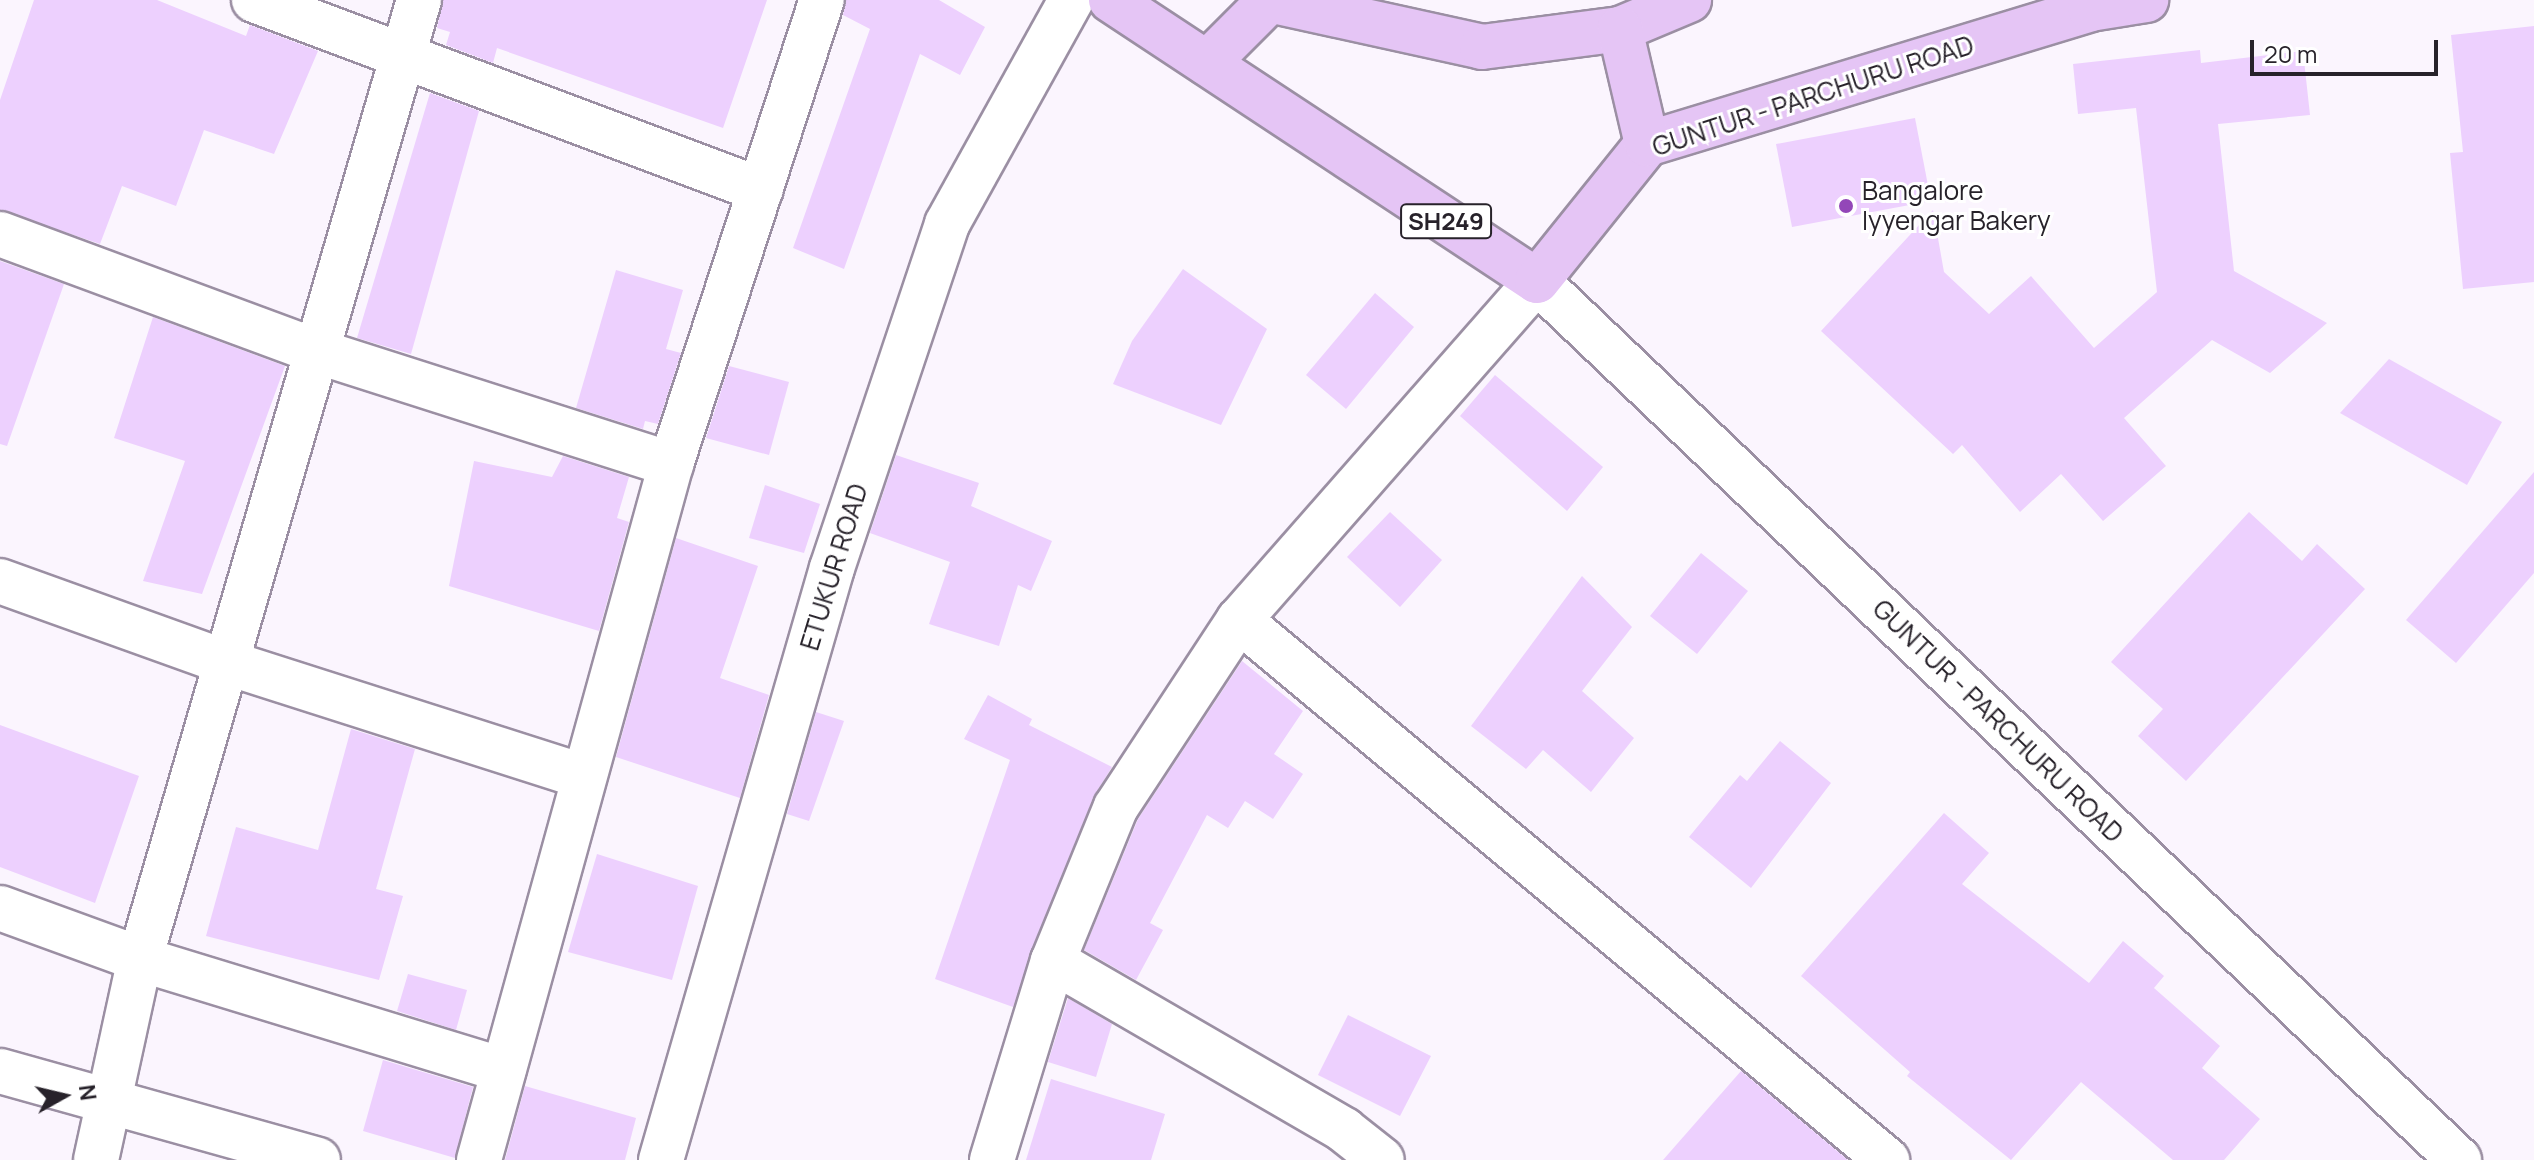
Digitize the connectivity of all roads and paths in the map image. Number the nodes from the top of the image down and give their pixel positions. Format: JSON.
{"nodes":[{"id":1,"x":254,"y":0,"type":"edge"},
{"id":2,"x":419,"y":0,"type":"edge"},
{"id":3,"x":822,"y":0,"type":"edge"},
{"id":4,"x":1071,"y":0,"type":"edge"},
{"id":5,"x":1111,"y":0,"type":"edge"},
{"id":6,"x":1270,"y":0,"type":"edge"},
{"id":7,"x":1689,"y":0,"type":"edge"},
{"id":8,"x":2146,"y":0,"type":"edge"},
{"id":9,"x":1365,"y":12,"type":"edge"},
{"id":10,"x":1620,"y":29,"type":"junction"},
{"id":11,"x":401,"y":56,"type":"junction"},
{"id":12,"x":1207,"y":63,"type":"junction"},
{"id":13,"x":1647,"y":144,"type":"junction"},
{"id":14,"x":761,"y":190,"type":"junction"},
{"id":15,"x":0,"y":234,"type":"edge"},
{"id":16,"x":1537,"y":281,"type":"junction"},
{"id":17,"x":313,"y":350,"type":"junction"},
{"id":18,"x":671,"y":464,"type":"junction"},
{"id":19,"x":0,"y":581,"type":"edge"},
{"id":20,"x":1239,"y":620,"type":"junction"},
{"id":21,"x":225,"y":662,"type":"junction"},
{"id":22,"x":582,"y":776,"type":"junction"},
{"id":23,"x":0,"y":908,"type":"edge"},
{"id":24,"x":140,"y":959,"type":"junction"},
{"id":25,"x":1053,"y":961,"type":"junction"},
{"id":26,"x":503,"y":1070,"type":"junction"},
{"id":27,"x":0,"y":1071,"type":"edge"},
{"id":28,"x":109,"y":1103,"type":"junction"},
{"id":29,"x":96,"y":1160,"type":"edge"},
{"id":30,"x":318,"y":1160,"type":"edge"},
{"id":31,"x":479,"y":1160,"type":"edge"},
{"id":32,"x":661,"y":1160,"type":"edge"},
{"id":33,"x":992,"y":1160,"type":"edge"},
{"id":34,"x":1382,"y":1160,"type":"edge"},
{"id":35,"x":1887,"y":1160,"type":"edge"},
{"id":36,"x":2459,"y":1160,"type":"edge"}],
"edges":[{"from":1,"to":11,"type":"street"},
{"from":2,"to":11,"type":"street"},
{"from":3,"to":14,"type":"street"},
{"from":4,"to":32,"type":"street","name":"ETUKUR ROAD"},
{"from":5,"to":12,"type":"main road","name":"GUNTUR - PARCHURU ROAD","number":"SH249"},
{"from":6,"to":9,"type":"main road"},
{"from":6,"to":12,"type":"main road"},
{"from":7,"to":10,"type":"main road"},
{"from":8,"to":13,"type":"main road","name":"GUNTUR - PARCHURU ROAD"},
{"from":9,"to":10,"type":"main road"},
{"from":10,"to":13,"type":"main road"},
{"from":11,"to":14,"type":"street"},
{"from":11,"to":17,"type":"street"},
{"from":12,"to":16,"type":"main road","name":"GUNTUR - PARCHURU ROAD","number":"SH249"},
{"from":13,"to":16,"type":"main road","name":"GUNTUR - PARCHURU ROAD"},
{"from":14,"to":18,"type":"street"},
{"from":15,"to":17,"type":"street"},
{"from":16,"to":20,"type":"street"},
{"from":16,"to":36,"type":"street","name":"GUNTUR - PARCHURU ROAD"},
{"from":17,"to":18,"type":"street"},
{"from":17,"to":21,"type":"street"},
{"from":18,"to":22,"type":"street"},
{"from":19,"to":21,"type":"street"},
{"from":20,"to":25,"type":"street"},
{"from":20,"to":35,"type":"street"},
{"from":21,"to":22,"type":"street"},
{"from":21,"to":24,"type":"street"},
{"from":22,"to":26,"type":"street"},
{"from":23,"to":24,"type":"street"},
{"from":24,"to":26,"type":"street"},
{"from":24,"to":28,"type":"street"},
{"from":25,"to":33,"type":"street"},
{"from":25,"to":34,"type":"street"},
{"from":26,"to":31,"type":"street"},
{"from":27,"to":28,"type":"street"},
{"from":28,"to":29,"type":"street"},
{"from":28,"to":30,"type":"street"}]}
